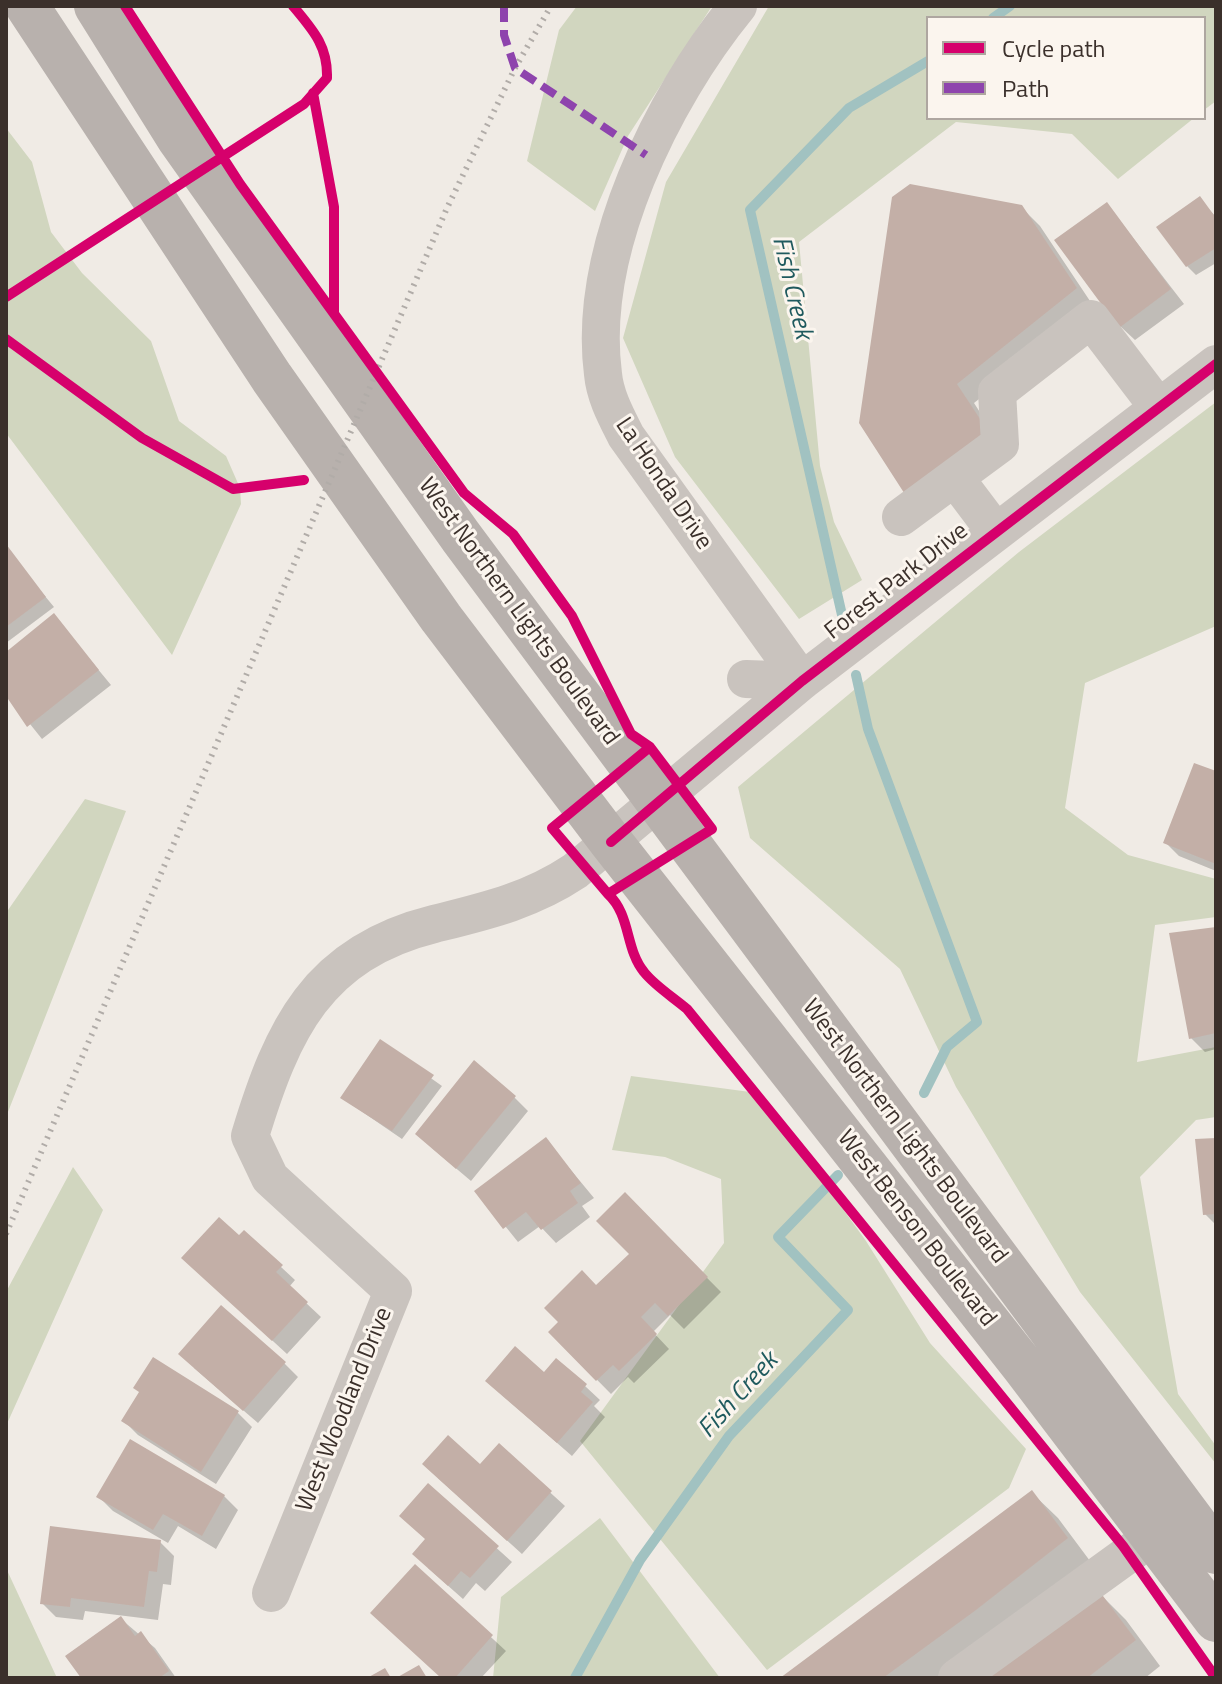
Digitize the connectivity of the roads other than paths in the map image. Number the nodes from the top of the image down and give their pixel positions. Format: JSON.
{"nodes":[{"id":1,"x":27,"y":6,"type":"edge"},
{"id":2,"x":96,"y":6,"type":"edge"},
{"id":3,"x":738,"y":6,"type":"edge"},
{"id":4,"x":1216,"y":364,"type":"edge"},
{"id":5,"x":1158,"y":407,"type":"junction"},
{"id":6,"x":955,"y":478,"type":"junction"},
{"id":7,"x":901,"y":517,"type":"dead end"},
{"id":8,"x":995,"y":531,"type":"junction"},
{"id":9,"x":746,"y":679,"type":"dead end"},
{"id":10,"x":802,"y":681,"type":"junction"},
{"id":11,"x":660,"y":803,"type":"junction"},
{"id":12,"x":611,"y":842,"type":"junction"},
{"id":13,"x":1152,"y":1537,"type":"junction"},
{"id":14,"x":1216,"y":1552,"type":"edge"},
{"id":15,"x":271,"y":1593,"type":"dead end"},
{"id":16,"x":1216,"y":1620,"type":"edge"},
{"id":17,"x":957,"y":1678,"type":"edge"}],
"edges":[{"from":1,"to":12,"type":"main road"},
{"from":2,"to":11,"type":"main road","name":"West Northern Lights Boulevard"},
{"from":3,"to":10,"type":"street","name":"La Honda Drive"},
{"from":4,"to":5,"type":"street","name":"Forest Park Drive"},
{"from":5,"to":6,"type":"street"},
{"from":5,"to":8,"type":"street","name":"Forest Park Drive"},
{"from":6,"to":7,"type":"street"},
{"from":6,"to":8,"type":"street"},
{"from":8,"to":10,"type":"street","name":"Forest Park Drive"},
{"from":9,"to":10,"type":"street"},
{"from":10,"to":11,"type":"street","name":"Forest Park Drive"},
{"from":11,"to":12,"type":"street","name":"Forest Park Drive"},
{"from":11,"to":14,"type":"main road","name":"West Northern Lights Boulevard"},
{"from":12,"to":13,"type":"main road","name":"West Benson Boulevard"},
{"from":12,"to":15,"type":"street","name":"West Woodland Drive"},
{"from":13,"to":16,"type":"main road","name":"West Benson Boulevard"},
{"from":13,"to":17,"type":"street"}]}
